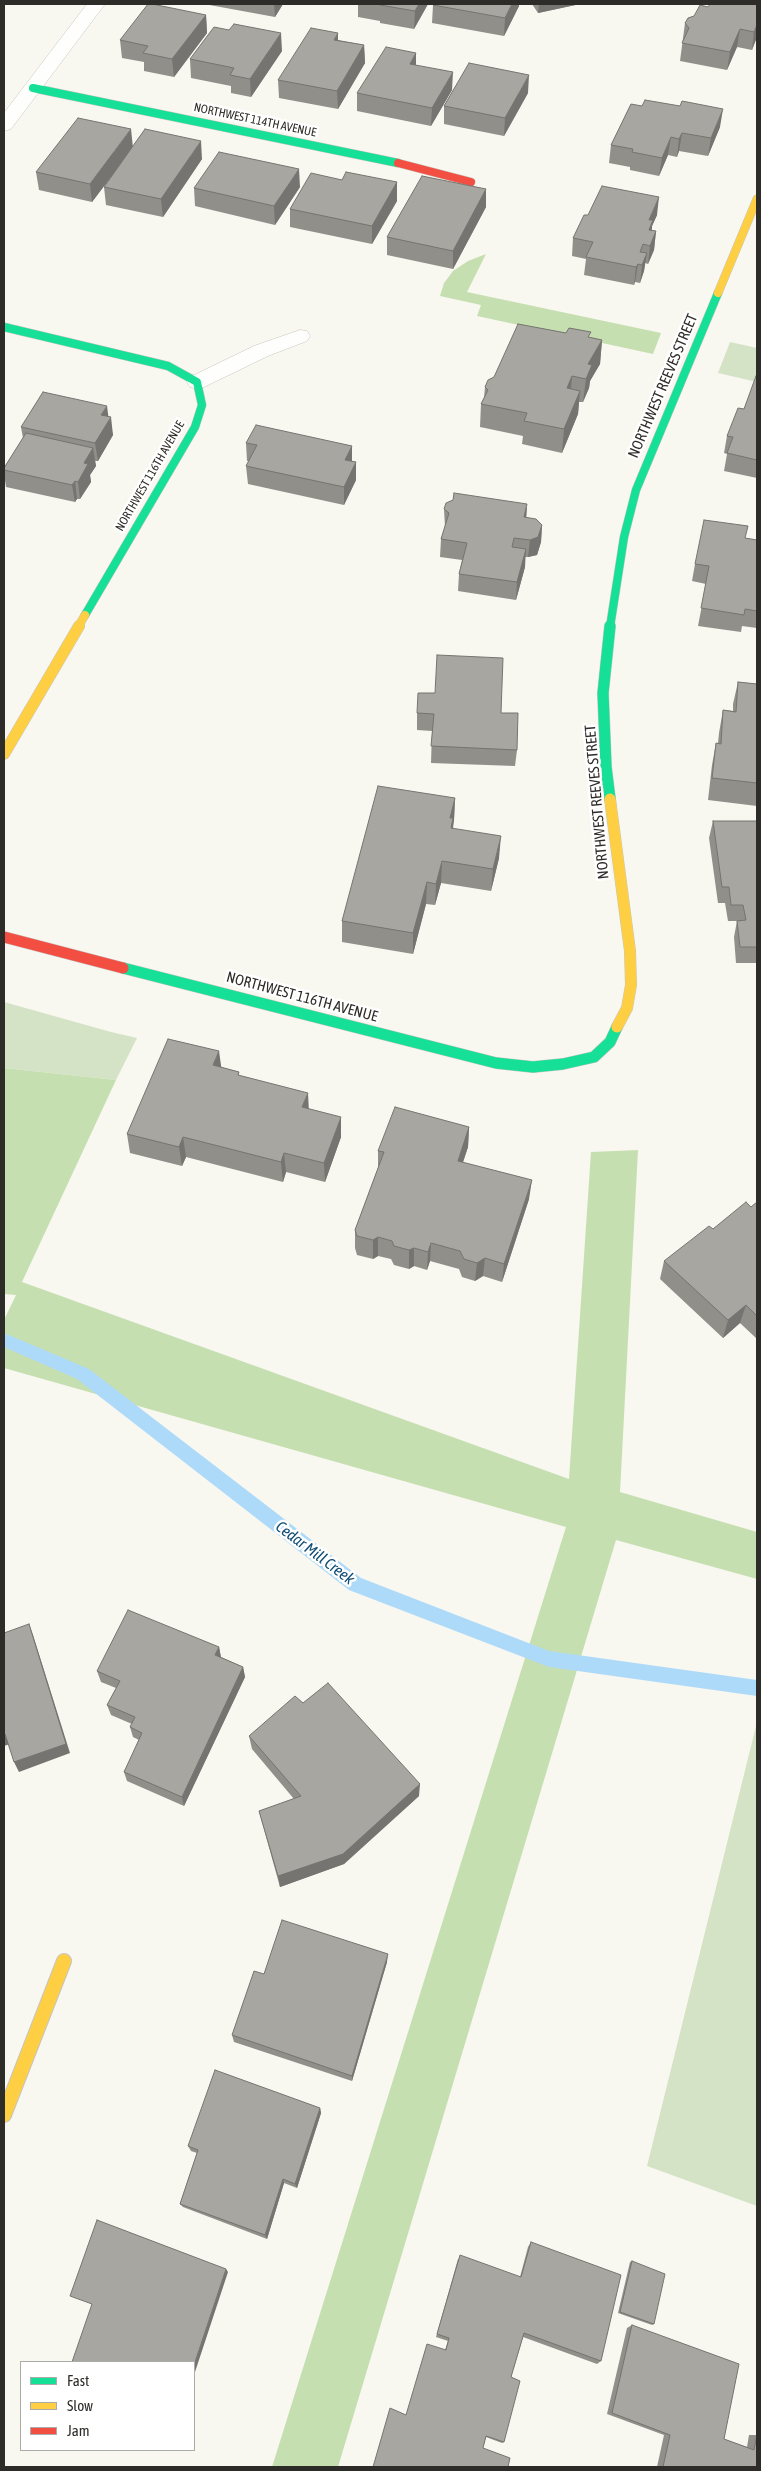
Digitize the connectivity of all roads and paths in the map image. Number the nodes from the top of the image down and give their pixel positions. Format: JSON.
{"nodes":[{"id":1,"x":96,"y":4,"type":"edge"},
{"id":2,"x":32,"y":88,"type":"junction"},
{"id":3,"x":9,"y":110,"type":"edge"},
{"id":4,"x":4,"y":126,"type":"edge"},
{"id":5,"x":471,"y":182,"type":"dead end"},
{"id":6,"x":757,"y":199,"type":"edge"},
{"id":7,"x":4,"y":327,"type":"edge"},
{"id":8,"x":300,"y":336,"type":"dead end"},
{"id":9,"x":197,"y":382,"type":"junction"},
{"id":10,"x":4,"y":754,"type":"edge"},
{"id":11,"x":4,"y":937,"type":"edge"},
{"id":12,"x":594,"y":1057,"type":"joint"},
{"id":13,"x":64,"y":1961,"type":"dead end"},
{"id":14,"x":4,"y":2115,"type":"edge"}],
"edges":[{"from":1,"to":2,"type":"street"},
{"from":2,"to":3,"type":"street"},
{"from":2,"to":5,"type":"street","name":"NORTHWEST 114TH AVENUE"},
{"from":3,"to":4,"type":"street"},
{"from":6,"to":12,"type":"street","name":"NORTHWEST REEVES STREET"},
{"from":7,"to":9,"type":"street"},
{"from":8,"to":9,"type":"street"},
{"from":9,"to":10,"type":"street","name":"NORTHWEST 116TH AVENUE"},
{"from":11,"to":12,"type":"street","name":"NORTHWEST 116TH AVENUE"},
{"from":13,"to":14,"type":"street"}]}
